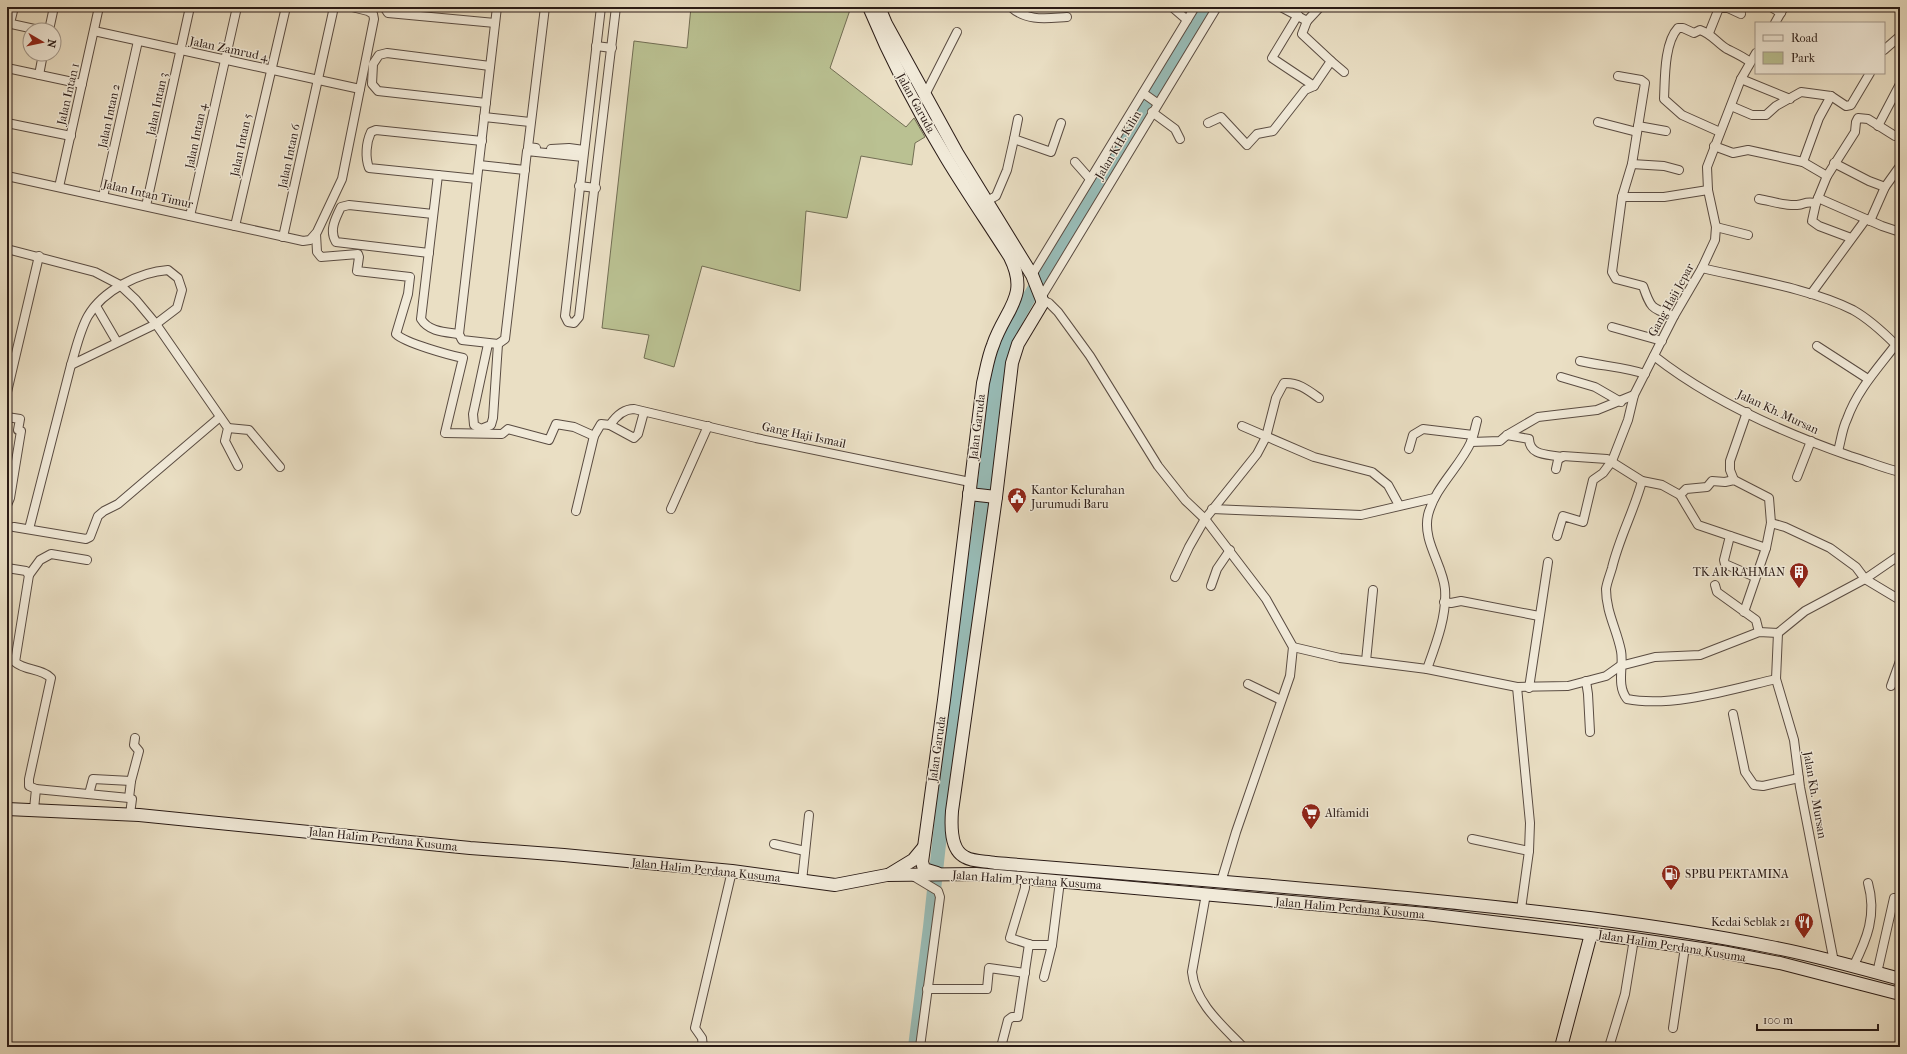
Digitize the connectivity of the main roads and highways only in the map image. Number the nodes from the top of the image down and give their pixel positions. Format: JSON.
{"nodes":[{"id":1,"x":869,"y":7,"type":"edge"},
{"id":2,"x":879,"y":7,"type":"edge"},
{"id":3,"x":972,"y":490,"type":"junction"},
{"id":4,"x":993,"y":497,"type":"junction"},
{"id":5,"x":7,"y":809,"type":"edge"},
{"id":6,"x":923,"y":848,"type":"junction"},
{"id":7,"x":963,"y":857,"type":"joint"},
{"id":8,"x":887,"y":875,"type":"junction"},
{"id":9,"x":936,"y":876,"type":"junction"},
{"id":10,"x":1318,"y":890,"type":"junction"},
{"id":11,"x":1384,"y":896,"type":"junction"},
{"id":12,"x":1317,"y":905,"type":"junction"},
{"id":13,"x":1383,"y":912,"type":"junction"},
{"id":14,"x":1592,"y":934,"type":"junction"},
{"id":15,"x":1900,"y":979,"type":"edge"},
{"id":16,"x":1900,"y":994,"type":"edge"},
{"id":17,"x":1562,"y":1047,"type":"edge"}],
"edges":[{"from":1,"to":3,"type":"main road","name":"Jalan Garuda"},
{"from":2,"to":4,"type":"main road","name":"Jalan Garuda"},
{"from":3,"to":4,"type":"main road"},
{"from":3,"to":6,"type":"main road","name":"Jalan Garuda"},
{"from":4,"to":7,"type":"main road","name":"Jalan Garuda"},
{"from":5,"to":8,"type":"main road","name":"Jalan Halim Perdana Kusuma"},
{"from":6,"to":8,"type":"main road"},
{"from":6,"to":9,"type":"main road","name":"Jalan Garuda"},
{"from":7,"to":10,"type":"main road","name":"Jalan Halim Perdana Kusuma"},
{"from":8,"to":9,"type":"main road","name":"Jalan Halim Perdana Kusuma"},
{"from":9,"to":12,"type":"main road","name":"Jalan Halim Perdana Kusuma"},
{"from":10,"to":11,"type":"main road","name":"Jalan Halim Perdana Kusuma"},
{"from":10,"to":12,"type":"main road"},
{"from":11,"to":13,"type":"main road"},
{"from":11,"to":15,"type":"main road","name":"Jalan Halim Perdana Kusuma"},
{"from":12,"to":13,"type":"main road","name":"Jalan Halim Perdana Kusuma"},
{"from":13,"to":14,"type":"main road","name":"Jalan Halim Perdana Kusuma"},
{"from":14,"to":16,"type":"main road","name":"Jalan Halim Perdana Kusuma"},
{"from":14,"to":17,"type":"main road"}]}
